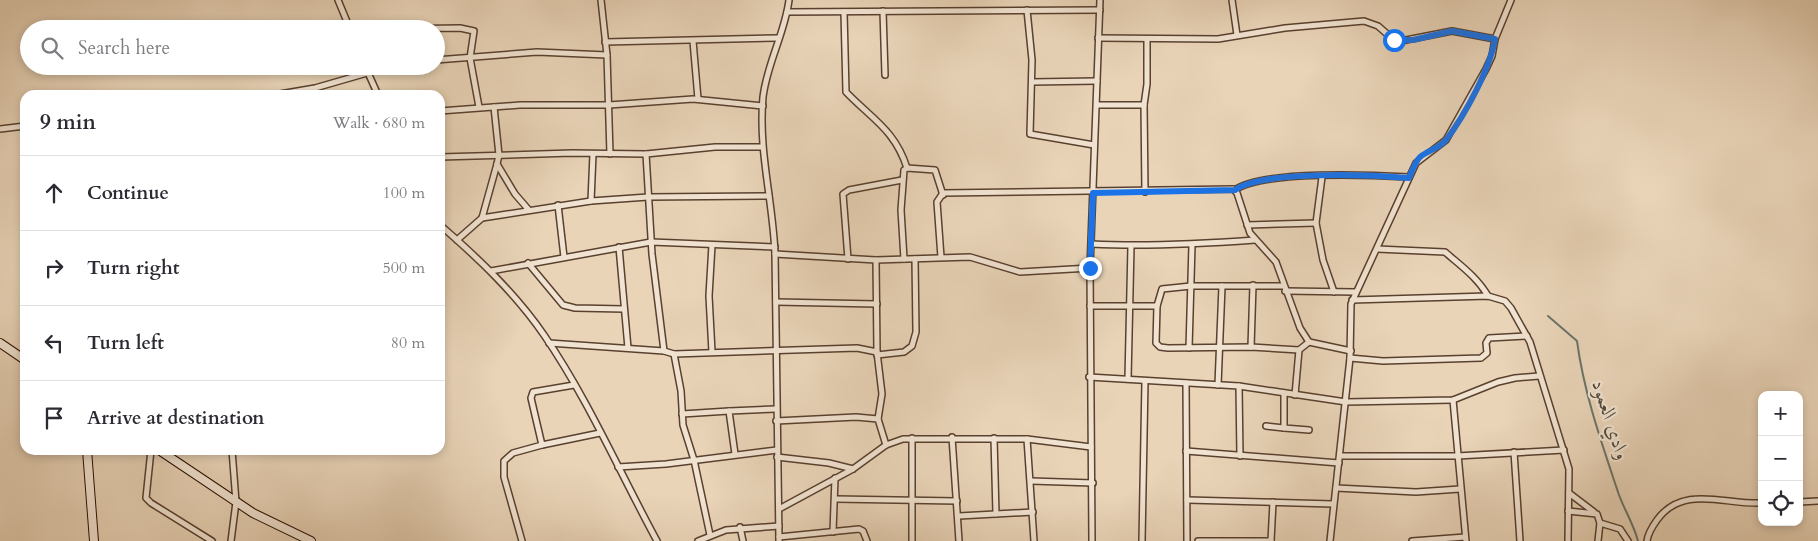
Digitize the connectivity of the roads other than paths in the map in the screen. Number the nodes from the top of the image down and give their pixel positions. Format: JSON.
{"nodes":[{"id":1,"x":338,"y":0,"type":"edge"},
{"id":2,"x":601,"y":0,"type":"edge"},
{"id":3,"x":789,"y":0,"type":"edge"},
{"id":4,"x":1100,"y":0,"type":"edge"},
{"id":5,"x":1232,"y":0,"type":"edge"},
{"id":6,"x":1511,"y":0,"type":"edge"},
{"id":7,"x":1027,"y":10,"type":"junction"},
{"id":8,"x":1100,"y":10,"type":"junction"},
{"id":9,"x":787,"y":12,"type":"junction"},
{"id":10,"x":844,"y":12,"type":"junction"},
{"id":11,"x":883,"y":12,"type":"junction"},
{"id":12,"x":346,"y":20,"type":"edge"},
{"id":13,"x":445,"y":30,"type":"edge"},
{"id":14,"x":1237,"y":35,"type":"junction"},
{"id":15,"x":778,"y":38,"type":"junction"},
{"id":16,"x":1098,"y":38,"type":"junction"},
{"id":17,"x":1147,"y":38,"type":"junction"},
{"id":18,"x":1495,"y":39,"type":"junction"},
{"id":19,"x":693,"y":41,"type":"junction"},
{"id":20,"x":605,"y":42,"type":"junction"},
{"id":21,"x":607,"y":55,"type":"junction"},
{"id":22,"x":470,"y":58,"type":"junction"},
{"id":23,"x":445,"y":59,"type":"edge"},
{"id":24,"x":885,"y":74,"type":"dead end"},
{"id":25,"x":349,"y":75,"type":"edge"},
{"id":26,"x":370,"y":75,"type":"edge"},
{"id":27,"x":1097,"y":80,"type":"junction"},
{"id":28,"x":1032,"y":82,"type":"junction"},
{"id":29,"x":303,"y":90,"type":"edge"},
{"id":30,"x":376,"y":90,"type":"edge"},
{"id":31,"x":698,"y":99,"type":"junction"},
{"id":32,"x":609,"y":105,"type":"junction"},
{"id":33,"x":1097,"y":105,"type":"junction"},
{"id":34,"x":1144,"y":105,"type":"junction"},
{"id":35,"x":762,"y":106,"type":"junction"},
{"id":36,"x":479,"y":107,"type":"junction"},
{"id":37,"x":494,"y":107,"type":"junction"},
{"id":38,"x":445,"y":110,"type":"edge"},
{"id":39,"x":20,"y":127,"type":"edge"},
{"id":40,"x":0,"y":129,"type":"edge"},
{"id":41,"x":1094,"y":145,"type":"junction"},
{"id":42,"x":762,"y":147,"type":"junction"},
{"id":43,"x":593,"y":154,"type":"junction"},
{"id":44,"x":610,"y":154,"type":"junction"},
{"id":45,"x":646,"y":154,"type":"junction"},
{"id":46,"x":499,"y":155,"type":"junction"},
{"id":47,"x":445,"y":157,"type":"edge"},
{"id":48,"x":498,"y":164,"type":"junction"},
{"id":49,"x":908,"y":168,"type":"junction"},
{"id":50,"x":1322,"y":177,"type":"junction"},
{"id":51,"x":1409,"y":178,"type":"junction"},
{"id":52,"x":902,"y":180,"type":"junction"},
{"id":53,"x":1235,"y":190,"type":"junction"},
{"id":54,"x":1145,"y":192,"type":"junction"},
{"id":55,"x":1093,"y":193,"type":"junction"},
{"id":56,"x":943,"y":195,"type":"junction"},
{"id":57,"x":770,"y":196,"type":"junction"},
{"id":58,"x":648,"y":197,"type":"junction"},
{"id":59,"x":591,"y":201,"type":"junction"},
{"id":60,"x":558,"y":205,"type":"junction"},
{"id":61,"x":528,"y":209,"type":"junction"},
{"id":62,"x":482,"y":218,"type":"junction"},
{"id":63,"x":1316,"y":223,"type":"junction"},
{"id":64,"x":1247,"y":225,"type":"junction"},
{"id":65,"x":445,"y":229,"type":"edge"},
{"id":66,"x":457,"y":240,"type":"junction"},
{"id":67,"x":1255,"y":240,"type":"junction"},
{"id":68,"x":651,"y":242,"type":"junction"},
{"id":69,"x":1092,"y":244,"type":"junction"},
{"id":70,"x":712,"y":245,"type":"junction"},
{"id":71,"x":1192,"y":245,"type":"junction"},
{"id":72,"x":1131,"y":246,"type":"junction"},
{"id":73,"x":775,"y":247,"type":"junction"},
{"id":74,"x":619,"y":248,"type":"junction"},
{"id":75,"x":1378,"y":250,"type":"junction"},
{"id":76,"x":775,"y":254,"type":"junction"},
{"id":77,"x":564,"y":257,"type":"junction"},
{"id":78,"x":941,"y":258,"type":"junction"},
{"id":79,"x":848,"y":259,"type":"junction"},
{"id":80,"x":904,"y":259,"type":"junction"},
{"id":81,"x":915,"y":259,"type":"junction"},
{"id":82,"x":876,"y":260,"type":"junction"},
{"id":83,"x":528,"y":263,"type":"junction"},
{"id":84,"x":1090,"y":268,"type":"junction"},
{"id":85,"x":491,"y":271,"type":"junction"},
{"id":86,"x":1253,"y":285,"type":"junction"},
{"id":87,"x":1191,"y":286,"type":"junction"},
{"id":88,"x":1222,"y":286,"type":"junction"},
{"id":89,"x":1284,"y":288,"type":"junction"},
{"id":90,"x":1334,"y":292,"type":"junction"},
{"id":91,"x":1355,"y":292,"type":"junction"},
{"id":92,"x":1488,"y":296,"type":"junction"},
{"id":93,"x":1352,"y":300,"type":"junction"},
{"id":94,"x":776,"y":302,"type":"junction"},
{"id":95,"x":877,"y":304,"type":"junction"},
{"id":96,"x":1090,"y":306,"type":"junction"},
{"id":97,"x":1128,"y":306,"type":"junction"},
{"id":98,"x":1157,"y":306,"type":"junction"},
{"id":99,"x":624,"y":309,"type":"junction"},
{"id":100,"x":1527,"y":336,"type":"junction"},
{"id":101,"x":1309,"y":342,"type":"junction"},
{"id":102,"x":0,"y":343,"type":"edge"},
{"id":103,"x":550,"y":343,"type":"junction"},
{"id":104,"x":1220,"y":347,"type":"junction"},
{"id":105,"x":1251,"y":347,"type":"junction"},
{"id":106,"x":628,"y":348,"type":"junction"},
{"id":107,"x":1189,"y":348,"type":"junction"},
{"id":108,"x":1299,"y":350,"type":"junction"},
{"id":109,"x":664,"y":351,"type":"junction"},
{"id":110,"x":1350,"y":351,"type":"junction"},
{"id":111,"x":712,"y":352,"type":"junction"},
{"id":112,"x":775,"y":352,"type":"junction"},
{"id":113,"x":877,"y":353,"type":"junction"},
{"id":114,"x":674,"y":354,"type":"junction"},
{"id":115,"x":20,"y":357,"type":"edge"},
{"id":116,"x":1350,"y":358,"type":"junction"},
{"id":117,"x":1090,"y":376,"type":"junction"},
{"id":118,"x":1539,"y":376,"type":"junction"},
{"id":119,"x":1128,"y":379,"type":"junction"},
{"id":120,"x":1145,"y":381,"type":"junction"},
{"id":121,"x":1186,"y":383,"type":"junction"},
{"id":122,"x":574,"y":385,"type":"junction"},
{"id":123,"x":1218,"y":385,"type":"junction"},
{"id":124,"x":1240,"y":386,"type":"junction"},
{"id":125,"x":1284,"y":393,"type":"junction"},
{"id":126,"x":1295,"y":395,"type":"junction"},
{"id":127,"x":1453,"y":400,"type":"junction"},
{"id":128,"x":1346,"y":402,"type":"junction"},
{"id":129,"x":776,"y":409,"type":"junction"},
{"id":130,"x":729,"y":411,"type":"junction"},
{"id":131,"x":682,"y":414,"type":"junction"},
{"id":132,"x":878,"y":419,"type":"junction"},
{"id":133,"x":776,"y":421,"type":"junction"},
{"id":134,"x":1266,"y":426,"type":"dead end"},
{"id":135,"x":1284,"y":428,"type":"junction"},
{"id":136,"x":1310,"y":430,"type":"dead end"},
{"id":137,"x":600,"y":433,"type":"junction"},
{"id":138,"x":952,"y":437,"type":"junction"},
{"id":139,"x":912,"y":438,"type":"junction"},
{"id":140,"x":994,"y":438,"type":"junction"},
{"id":141,"x":1028,"y":439,"type":"junction"},
{"id":142,"x":542,"y":445,"type":"junction"},
{"id":143,"x":886,"y":445,"type":"junction"},
{"id":144,"x":1092,"y":447,"type":"junction"},
{"id":145,"x":777,"y":450,"type":"junction"},
{"id":146,"x":1564,"y":450,"type":"junction"},
{"id":147,"x":1186,"y":451,"type":"junction"},
{"id":148,"x":1514,"y":452,"type":"junction"},
{"id":149,"x":735,"y":454,"type":"junction"},
{"id":150,"x":88,"y":455,"type":"edge"},
{"id":151,"x":91,"y":455,"type":"edge"},
{"id":152,"x":150,"y":455,"type":"edge"},
{"id":153,"x":166,"y":455,"type":"edge"},
{"id":154,"x":232,"y":455,"type":"edge"},
{"id":155,"x":1240,"y":456,"type":"junction"},
{"id":156,"x":1457,"y":456,"type":"junction"},
{"id":157,"x":778,"y":457,"type":"junction"},
{"id":158,"x":694,"y":460,"type":"junction"},
{"id":159,"x":1340,"y":460,"type":"junction"},
{"id":160,"x":89,"y":462,"type":"junction"},
{"id":161,"x":618,"y":467,"type":"junction"},
{"id":162,"x":854,"y":469,"type":"junction"},
{"id":163,"x":836,"y":478,"type":"junction"},
{"id":164,"x":1031,"y":482,"type":"junction"},
{"id":165,"x":1093,"y":483,"type":"junction"},
{"id":166,"x":1336,"y":488,"type":"junction"},
{"id":167,"x":1460,"y":489,"type":"junction"},
{"id":168,"x":1569,"y":493,"type":"junction"},
{"id":169,"x":835,"y":499,"type":"junction"},
{"id":170,"x":912,"y":500,"type":"junction"},
{"id":171,"x":1187,"y":500,"type":"junction"},
{"id":172,"x":957,"y":501,"type":"junction"},
{"id":173,"x":1818,"y":501,"type":"edge"},
{"id":174,"x":236,"y":502,"type":"junction"},
{"id":175,"x":1273,"y":502,"type":"junction"},
{"id":176,"x":1803,"y":502,"type":"edge"},
{"id":177,"x":1758,"y":503,"type":"edge"},
{"id":178,"x":1333,"y":504,"type":"junction"},
{"id":179,"x":779,"y":509,"type":"junction"},
{"id":180,"x":1568,"y":511,"type":"junction"},
{"id":181,"x":1033,"y":512,"type":"junction"},
{"id":182,"x":1594,"y":512,"type":"junction"},
{"id":183,"x":996,"y":514,"type":"junction"},
{"id":184,"x":959,"y":516,"type":"junction"},
{"id":185,"x":1600,"y":523,"type":"junction"},
{"id":186,"x":779,"y":526,"type":"junction"},
{"id":187,"x":740,"y":527,"type":"junction"},
{"id":188,"x":833,"y":532,"type":"junction"},
{"id":189,"x":710,"y":535,"type":"junction"},
{"id":190,"x":779,"y":539,"type":"edge"},
{"id":191,"x":1465,"y":539,"type":"edge"},
{"id":192,"x":1520,"y":540,"type":"edge"},
{"id":193,"x":94,"y":541,"type":"edge"},
{"id":194,"x":212,"y":541,"type":"edge"},
{"id":195,"x":231,"y":541,"type":"edge"},
{"id":196,"x":311,"y":541,"type":"edge"},
{"id":197,"x":522,"y":541,"type":"edge"},
{"id":198,"x":657,"y":541,"type":"edge"},
{"id":199,"x":698,"y":541,"type":"edge"},
{"id":200,"x":743,"y":541,"type":"edge"},
{"id":201,"x":867,"y":541,"type":"edge"},
{"id":202,"x":912,"y":541,"type":"edge"},
{"id":203,"x":959,"y":541,"type":"edge"},
{"id":204,"x":1034,"y":541,"type":"edge"},
{"id":205,"x":1092,"y":541,"type":"edge"},
{"id":206,"x":1142,"y":541,"type":"edge"},
{"id":207,"x":1187,"y":541,"type":"edge"},
{"id":208,"x":1198,"y":541,"type":"edge"},
{"id":209,"x":1271,"y":541,"type":"edge"},
{"id":210,"x":1330,"y":541,"type":"edge"},
{"id":211,"x":1412,"y":541,"type":"edge"},
{"id":212,"x":1513,"y":541,"type":"edge"},
{"id":213,"x":1568,"y":541,"type":"edge"},
{"id":214,"x":1598,"y":541,"type":"edge"},
{"id":215,"x":1628,"y":541,"type":"edge"},
{"id":216,"x":1646,"y":541,"type":"edge"}],
"edges":[{"from":1,"to":12,"type":"street"},
{"from":2,"to":20,"type":"street"},
{"from":3,"to":9,"type":"street"},
{"from":4,"to":8,"type":"street"},
{"from":5,"to":14,"type":"street"},
{"from":6,"to":18,"type":"street"},
{"from":7,"to":8,"type":"street"},
{"from":7,"to":11,"type":"street"},
{"from":7,"to":28,"type":"street"},
{"from":8,"to":16,"type":"street"},
{"from":9,"to":10,"type":"street"},
{"from":9,"to":15,"type":"street"},
{"from":10,"to":11,"type":"street"},
{"from":10,"to":49,"type":"street"},
{"from":11,"to":24,"type":"street"},
{"from":13,"to":22,"type":"street"},
{"from":14,"to":17,"type":"street"},
{"from":14,"to":18,"type":"street"},
{"from":15,"to":19,"type":"street"},
{"from":15,"to":35,"type":"street"},
{"from":16,"to":17,"type":"street"},
{"from":16,"to":27,"type":"street"},
{"from":17,"to":34,"type":"street"},
{"from":18,"to":51,"type":"street"},
{"from":19,"to":20,"type":"street"},
{"from":19,"to":31,"type":"street"},
{"from":20,"to":21,"type":"street"},
{"from":21,"to":22,"type":"street"},
{"from":21,"to":32,"type":"street"},
{"from":22,"to":23,"type":"street"},
{"from":22,"to":36,"type":"street"},
{"from":25,"to":29,"type":"street"},
{"from":26,"to":30,"type":"street"},
{"from":27,"to":28,"type":"street"},
{"from":27,"to":33,"type":"street"},
{"from":28,"to":41,"type":"street"},
{"from":31,"to":32,"type":"street"},
{"from":31,"to":35,"type":"street"},
{"from":32,"to":37,"type":"street"},
{"from":32,"to":44,"type":"street"},
{"from":33,"to":34,"type":"street"},
{"from":33,"to":41,"type":"street"},
{"from":34,"to":54,"type":"street"},
{"from":35,"to":42,"type":"street"},
{"from":36,"to":37,"type":"street"},
{"from":36,"to":38,"type":"street"},
{"from":37,"to":46,"type":"street"},
{"from":39,"to":40,"type":"street"},
{"from":41,"to":55,"type":"street"},
{"from":42,"to":45,"type":"street"},
{"from":42,"to":57,"type":"street"},
{"from":43,"to":44,"type":"street"},
{"from":43,"to":46,"type":"street"},
{"from":43,"to":59,"type":"street"},
{"from":44,"to":45,"type":"street"},
{"from":45,"to":58,"type":"street"},
{"from":46,"to":47,"type":"street"},
{"from":46,"to":48,"type":"street"},
{"from":48,"to":61,"type":"street"},
{"from":48,"to":62,"type":"street"},
{"from":49,"to":52,"type":"street"},
{"from":49,"to":56,"type":"street"},
{"from":50,"to":51,"type":"street"},
{"from":50,"to":53,"type":"street"},
{"from":50,"to":63,"type":"street"},
{"from":51,"to":75,"type":"street"},
{"from":52,"to":79,"type":"street"},
{"from":52,"to":80,"type":"street"},
{"from":53,"to":54,"type":"street"},
{"from":53,"to":64,"type":"street"},
{"from":54,"to":55,"type":"street"},
{"from":55,"to":56,"type":"street"},
{"from":55,"to":69,"type":"street"},
{"from":56,"to":78,"type":"street"},
{"from":57,"to":58,"type":"street"},
{"from":57,"to":73,"type":"street"},
{"from":58,"to":59,"type":"street"},
{"from":58,"to":68,"type":"street"},
{"from":59,"to":60,"type":"street"},
{"from":60,"to":61,"type":"street"},
{"from":60,"to":77,"type":"street"},
{"from":61,"to":62,"type":"street"},
{"from":62,"to":66,"type":"street"},
{"from":63,"to":64,"type":"street"},
{"from":63,"to":90,"type":"street"},
{"from":64,"to":67,"type":"street"},
{"from":65,"to":66,"type":"street"},
{"from":66,"to":85,"type":"street"},
{"from":67,"to":71,"type":"street"},
{"from":67,"to":89,"type":"street"},
{"from":68,"to":70,"type":"street"},
{"from":68,"to":74,"type":"street"},
{"from":68,"to":109,"type":"street"},
{"from":69,"to":72,"type":"street"},
{"from":69,"to":84,"type":"street"},
{"from":70,"to":73,"type":"street"},
{"from":70,"to":111,"type":"street"},
{"from":71,"to":72,"type":"street"},
{"from":71,"to":87,"type":"street"},
{"from":72,"to":97,"type":"street"},
{"from":73,"to":76,"type":"street"},
{"from":74,"to":77,"type":"street"},
{"from":74,"to":99,"type":"street"},
{"from":75,"to":91,"type":"street"},
{"from":75,"to":92,"type":"street"},
{"from":76,"to":79,"type":"street"},
{"from":76,"to":94,"type":"street"},
{"from":77,"to":83,"type":"street"},
{"from":78,"to":81,"type":"street"},
{"from":78,"to":84,"type":"street"},
{"from":79,"to":82,"type":"street"},
{"from":80,"to":81,"type":"street"},
{"from":80,"to":82,"type":"street"},
{"from":81,"to":113,"type":"street"},
{"from":82,"to":95,"type":"street"},
{"from":83,"to":85,"type":"street"},
{"from":83,"to":99,"type":"street"},
{"from":84,"to":96,"type":"street"},
{"from":85,"to":103,"type":"street"},
{"from":86,"to":88,"type":"street"},
{"from":86,"to":89,"type":"street"},
{"from":86,"to":105,"type":"street"},
{"from":87,"to":88,"type":"street"},
{"from":87,"to":98,"type":"street"},
{"from":87,"to":107,"type":"street"},
{"from":88,"to":104,"type":"street"},
{"from":89,"to":90,"type":"street"},
{"from":89,"to":101,"type":"street"},
{"from":90,"to":91,"type":"street"},
{"from":91,"to":93,"type":"street"},
{"from":92,"to":93,"type":"street"},
{"from":92,"to":100,"type":"street"},
{"from":93,"to":110,"type":"street"},
{"from":94,"to":95,"type":"street"},
{"from":94,"to":112,"type":"street"},
{"from":95,"to":113,"type":"street"},
{"from":96,"to":97,"type":"street"},
{"from":96,"to":117,"type":"street"},
{"from":97,"to":98,"type":"street"},
{"from":97,"to":119,"type":"street"},
{"from":98,"to":107,"type":"street"},
{"from":99,"to":106,"type":"street"},
{"from":100,"to":116,"type":"street"},
{"from":100,"to":118,"type":"street"},
{"from":101,"to":108,"type":"street"},
{"from":101,"to":110,"type":"street"},
{"from":102,"to":115,"type":"main road"},
{"from":103,"to":106,"type":"street"},
{"from":103,"to":122,"type":"street"},
{"from":104,"to":105,"type":"street"},
{"from":104,"to":107,"type":"street"},
{"from":104,"to":123,"type":"street"},
{"from":105,"to":108,"type":"street"},
{"from":106,"to":109,"type":"street"},
{"from":108,"to":126,"type":"street"},
{"from":109,"to":114,"type":"street"},
{"from":110,"to":116,"type":"street"},
{"from":111,"to":112,"type":"street"},
{"from":111,"to":114,"type":"street"},
{"from":112,"to":113,"type":"street"},
{"from":112,"to":129,"type":"street"},
{"from":113,"to":132,"type":"street"},
{"from":114,"to":131,"type":"street"},
{"from":116,"to":128,"type":"street"},
{"from":117,"to":119,"type":"street"},
{"from":117,"to":144,"type":"street"},
{"from":118,"to":127,"type":"street"},
{"from":118,"to":146,"type":"street"},
{"from":119,"to":120,"type":"street"},
{"from":120,"to":121,"type":"street"},
{"from":120,"to":206,"type":"street"},
{"from":121,"to":123,"type":"street"},
{"from":121,"to":147,"type":"street"},
{"from":122,"to":137,"type":"street"},
{"from":122,"to":142,"type":"street"},
{"from":123,"to":124,"type":"street"},
{"from":124,"to":125,"type":"street"},
{"from":124,"to":155,"type":"street"},
{"from":125,"to":126,"type":"street"},
{"from":125,"to":135,"type":"street"},
{"from":126,"to":128,"type":"street"},
{"from":127,"to":128,"type":"street"},
{"from":127,"to":156,"type":"street"},
{"from":128,"to":159,"type":"street"},
{"from":129,"to":130,"type":"street"},
{"from":129,"to":133,"type":"street"},
{"from":130,"to":131,"type":"street"},
{"from":130,"to":149,"type":"street"},
{"from":131,"to":158,"type":"street"},
{"from":132,"to":133,"type":"street"},
{"from":132,"to":143,"type":"street"},
{"from":133,"to":145,"type":"street"},
{"from":134,"to":135,"type":"street"},
{"from":135,"to":136,"type":"street"},
{"from":137,"to":142,"type":"street"},
{"from":137,"to":161,"type":"street"},
{"from":138,"to":139,"type":"street"},
{"from":138,"to":140,"type":"street"},
{"from":138,"to":172,"type":"street"},
{"from":139,"to":143,"type":"street"},
{"from":139,"to":170,"type":"street"},
{"from":140,"to":141,"type":"street"},
{"from":140,"to":183,"type":"street"},
{"from":141,"to":144,"type":"street"},
{"from":141,"to":164,"type":"street"},
{"from":142,"to":197,"type":"street"},
{"from":143,"to":162,"type":"street"},
{"from":144,"to":165,"type":"street"},
{"from":145,"to":149,"type":"street"},
{"from":145,"to":157,"type":"street"},
{"from":146,"to":148,"type":"street"},
{"from":146,"to":168,"type":"street"},
{"from":147,"to":155,"type":"street"},
{"from":147,"to":171,"type":"street"},
{"from":148,"to":156,"type":"street"},
{"from":148,"to":192,"type":"street"},
{"from":149,"to":158,"type":"street"},
{"from":150,"to":160,"type":"main road"},
{"from":151,"to":160,"type":"main road"},
{"from":152,"to":194,"type":"street"},
{"from":153,"to":174,"type":"main road"},
{"from":154,"to":174,"type":"street"},
{"from":155,"to":159,"type":"street"},
{"from":156,"to":159,"type":"street"},
{"from":156,"to":167,"type":"street"},
{"from":157,"to":162,"type":"street"},
{"from":157,"to":179,"type":"street"},
{"from":158,"to":161,"type":"street"},
{"from":158,"to":189,"type":"street"},
{"from":159,"to":166,"type":"street"},
{"from":160,"to":193,"type":"main road"},
{"from":161,"to":198,"type":"street"},
{"from":162,"to":163,"type":"street"},
{"from":163,"to":169,"type":"street"},
{"from":163,"to":179,"type":"street"},
{"from":164,"to":165,"type":"street"},
{"from":164,"to":181,"type":"street"},
{"from":165,"to":205,"type":"street"},
{"from":166,"to":167,"type":"street"},
{"from":166,"to":178,"type":"street"},
{"from":167,"to":191,"type":"street"},
{"from":168,"to":180,"type":"street"},
{"from":168,"to":182,"type":"street"},
{"from":169,"to":170,"type":"street"},
{"from":169,"to":188,"type":"street"},
{"from":170,"to":172,"type":"street"},
{"from":170,"to":202,"type":"street"},
{"from":171,"to":175,"type":"street"},
{"from":171,"to":207,"type":"street"},
{"from":172,"to":184,"type":"street"},
{"from":173,"to":176,"type":"street"},
{"from":174,"to":195,"type":"street"},
{"from":174,"to":196,"type":"main road"},
{"from":175,"to":178,"type":"street"},
{"from":175,"to":209,"type":"street"},
{"from":177,"to":216,"type":"street"},
{"from":178,"to":210,"type":"street"},
{"from":179,"to":186,"type":"street"},
{"from":180,"to":182,"type":"street"},
{"from":180,"to":213,"type":"street"},
{"from":181,"to":183,"type":"street"},
{"from":181,"to":204,"type":"street"},
{"from":182,"to":185,"type":"street"},
{"from":183,"to":184,"type":"street"},
{"from":184,"to":203,"type":"street"},
{"from":185,"to":214,"type":"street"},
{"from":185,"to":215,"type":"street"},
{"from":186,"to":187,"type":"street"},
{"from":186,"to":190,"type":"street"},
{"from":187,"to":189,"type":"street"},
{"from":187,"to":200,"type":"street"},
{"from":188,"to":190,"type":"street"},
{"from":188,"to":201,"type":"street"},
{"from":189,"to":199,"type":"street"},
{"from":191,"to":211,"type":"street"},
{"from":192,"to":212,"type":"street"},
{"from":208,"to":209,"type":"street"}]}
